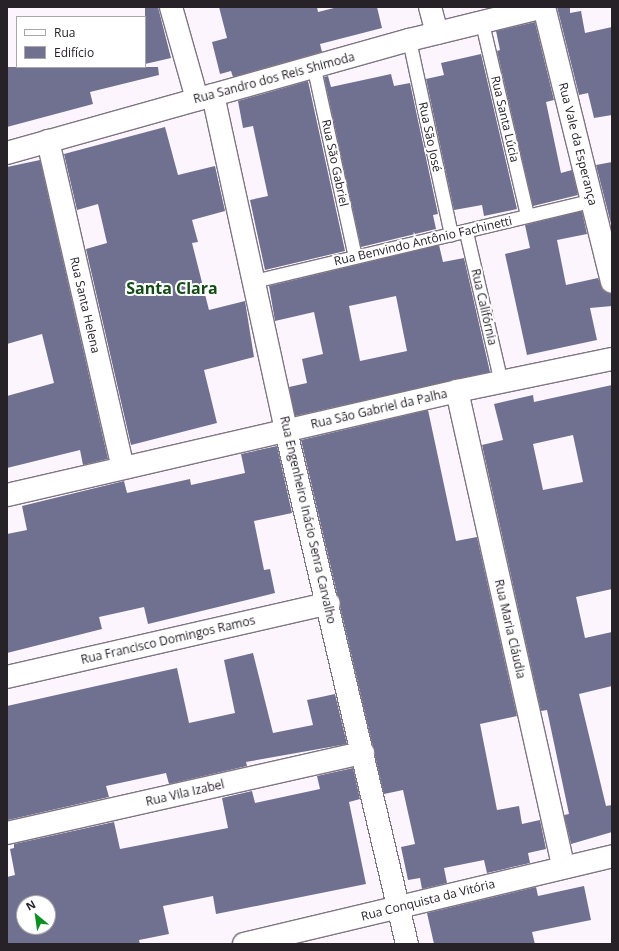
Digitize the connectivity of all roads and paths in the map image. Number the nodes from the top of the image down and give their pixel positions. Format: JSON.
{"nodes":[{"id":1,"x":171,"y":7,"type":"edge"},
{"id":2,"x":430,"y":7,"type":"edge"},
{"id":3,"x":543,"y":7,"type":"edge"},
{"id":4,"x":482,"y":23,"type":"junction"},
{"id":5,"x":436,"y":33,"type":"junction"},
{"id":6,"x":409,"y":40,"type":"junction"},
{"id":7,"x":314,"y":69,"type":"junction"},
{"id":8,"x":205,"y":97,"type":"junction"},
{"id":9,"x":48,"y":141,"type":"junction"},
{"id":10,"x":7,"y":152,"type":"edge"},
{"id":11,"x":593,"y":200,"type":"junction"},
{"id":12,"x":528,"y":216,"type":"junction"},
{"id":13,"x":466,"y":232,"type":"junction"},
{"id":14,"x":451,"y":234,"type":"junction"},
{"id":15,"x":355,"y":257,"type":"junction"},
{"id":16,"x":254,"y":282,"type":"junction"},
{"id":17,"x":612,"y":282,"type":"edge"},
{"id":18,"x":612,"y":360,"type":"edge"},
{"id":19,"x":501,"y":382,"type":"junction"},
{"id":20,"x":457,"y":391,"type":"junction"},
{"id":21,"x":286,"y":431,"type":"junction"},
{"id":22,"x":123,"y":468,"type":"junction"},
{"id":23,"x":7,"y":495,"type":"edge"},
{"id":24,"x":329,"y":603,"type":"junction"},
{"id":25,"x":7,"y":677,"type":"edge"},
{"id":26,"x":363,"y":753,"type":"junction"},
{"id":27,"x":7,"y":833,"type":"edge"},
{"id":28,"x":612,"y":856,"type":"edge"},
{"id":29,"x":563,"y":866,"type":"junction"},
{"id":30,"x":398,"y":908,"type":"junction"},
{"id":31,"x":244,"y":944,"type":"edge"},
{"id":32,"x":407,"y":944,"type":"edge"}],
"edges":[{"from":1,"to":8,"type":"street","name":"Rua Engenheiro Inácio Senra Carvalho"},
{"from":2,"to":5,"type":"street"},
{"from":3,"to":4,"type":"street","name":"Rua Sandro dos Reis Shimoda"},
{"from":3,"to":11,"type":"street","name":"Rua Vale da Esperança"},
{"from":4,"to":5,"type":"street","name":"Rua Sandro dos Reis Shimoda"},
{"from":4,"to":12,"type":"lane","name":"Rua Santa Lúcia"},
{"from":5,"to":6,"type":"street","name":"Rua Sandro dos Reis Shimoda"},
{"from":6,"to":7,"type":"street","name":"Rua Sandro dos Reis Shimoda"},
{"from":6,"to":14,"type":"lane","name":"Rua São José"},
{"from":7,"to":8,"type":"street","name":"Rua Sandro dos Reis Shimoda"},
{"from":7,"to":15,"type":"lane","name":"Rua São Gabriel"},
{"from":8,"to":9,"type":"street","name":"Rua Sandro dos Reis Shimoda"},
{"from":8,"to":16,"type":"street","name":"Rua Engenheiro Inácio Senra Carvalho"},
{"from":9,"to":10,"type":"street","name":"Rua Sandro dos Reis Shimoda"},
{"from":9,"to":22,"type":"street","name":"Rua Santa Helena"},
{"from":11,"to":12,"type":"lane","name":"Rua Benvindo Antônio Fachinetti"},
{"from":11,"to":17,"type":"street","name":"Rua Vale da Esperança"},
{"from":12,"to":13,"type":"lane","name":"Rua Benvindo Antônio Fachinetti"},
{"from":13,"to":14,"type":"lane","name":"Rua Benvindo Antônio Fachinetti"},
{"from":13,"to":19,"type":"lane","name":"Rua Califórnia"},
{"from":14,"to":15,"type":"lane","name":"Rua Benvindo Antônio Fachinetti"},
{"from":15,"to":16,"type":"lane","name":"Rua Benvindo Antônio Fachinetti"},
{"from":16,"to":21,"type":"street","name":"Rua Engenheiro Inácio Senra Carvalho"},
{"from":18,"to":19,"type":"street","name":"Rua São Gabriel da Palha"},
{"from":19,"to":20,"type":"street","name":"Rua São Gabriel da Palha"},
{"from":20,"to":21,"type":"street","name":"Rua São Gabriel da Palha"},
{"from":20,"to":29,"type":"street","name":"Rua Maria Cláudia"},
{"from":21,"to":22,"type":"street","name":"Rua São Gabriel da Palha"},
{"from":21,"to":24,"type":"street","name":"Rua Engenheiro Inácio Senra Carvalho"},
{"from":22,"to":23,"type":"street","name":"Rua São Gabriel da Palha"},
{"from":24,"to":25,"type":"street","name":"Rua Francisco Domingos Ramos"},
{"from":24,"to":26,"type":"street","name":"Rua Engenheiro Inácio Senra Carvalho"},
{"from":26,"to":27,"type":"street","name":"Rua Vila Izabel"},
{"from":26,"to":30,"type":"street","name":"Rua Engenheiro Inácio Senra Carvalho"},
{"from":28,"to":29,"type":"street","name":"Rua Conquista da Vitória"},
{"from":29,"to":30,"type":"street","name":"Rua Conquista da Vitória"},
{"from":30,"to":31,"type":"street","name":"Rua Conquista da Vitória"},
{"from":30,"to":32,"type":"street","name":"Rua Engenheiro Inácio Senra Carvalho"}]}
